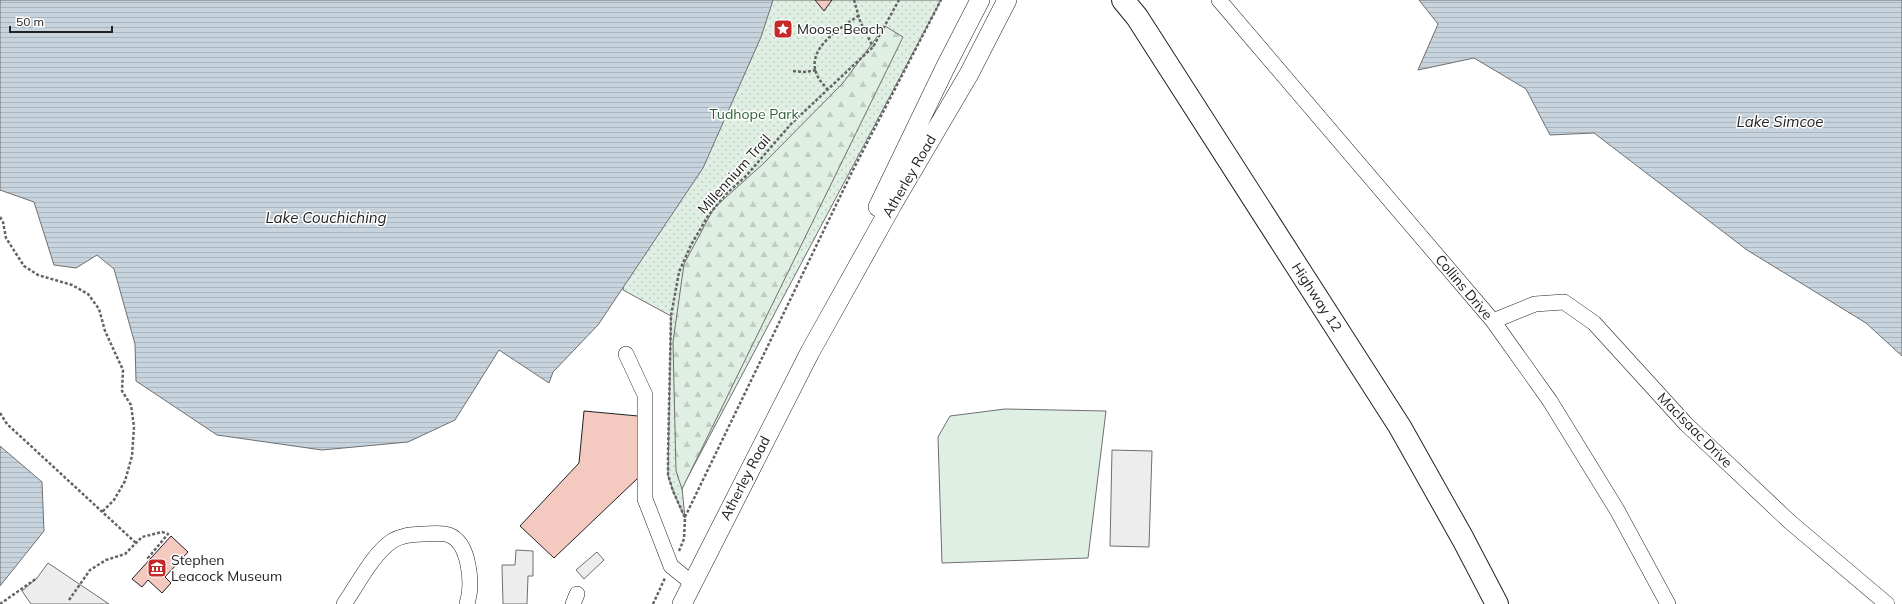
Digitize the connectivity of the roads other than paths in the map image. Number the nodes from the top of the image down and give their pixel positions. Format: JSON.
{"nodes":[{"id":1,"x":980,"y":0,"type":"edge"},
{"id":2,"x":1007,"y":0,"type":"edge"},
{"id":3,"x":1123,"y":0,"type":"edge"},
{"id":4,"x":1219,"y":0,"type":"edge"},
{"id":5,"x":1136,"y":9,"type":"edge"},
{"id":6,"x":1493,"y":321,"type":"junction"},
{"id":7,"x":810,"y":352,"type":"junction"},
{"id":8,"x":626,"y":354,"type":"dead end"},
{"id":9,"x":692,"y":583,"type":"junction"},
{"id":10,"x":344,"y":604,"type":"edge"},
{"id":11,"x":467,"y":604,"type":"edge"},
{"id":12,"x":682,"y":604,"type":"edge"},
{"id":13,"x":1497,"y":604,"type":"edge"},
{"id":14,"x":1668,"y":604,"type":"edge"},
{"id":15,"x":1887,"y":604,"type":"edge"}],
"edges":[{"from":1,"to":7,"type":"main road","name":"Atherley Road"},
{"from":2,"to":7,"type":"main road","name":"Atherley Road"},
{"from":3,"to":5,"type":"highway","name":"Highway 12"},
{"from":4,"to":6,"type":"street","name":"Collins Drive"},
{"from":5,"to":13,"type":"highway","name":"Highway 12"},
{"from":6,"to":14,"type":"street","name":"Collins Drive"},
{"from":6,"to":15,"type":"street","name":"MacIsaac Drive"},
{"from":7,"to":9,"type":"main road","name":"Atherley Road"},
{"from":8,"to":9,"type":"street"},
{"from":9,"to":12,"type":"main road","name":"Atherley Road"},
{"from":10,"to":11,"type":"street"}]}
